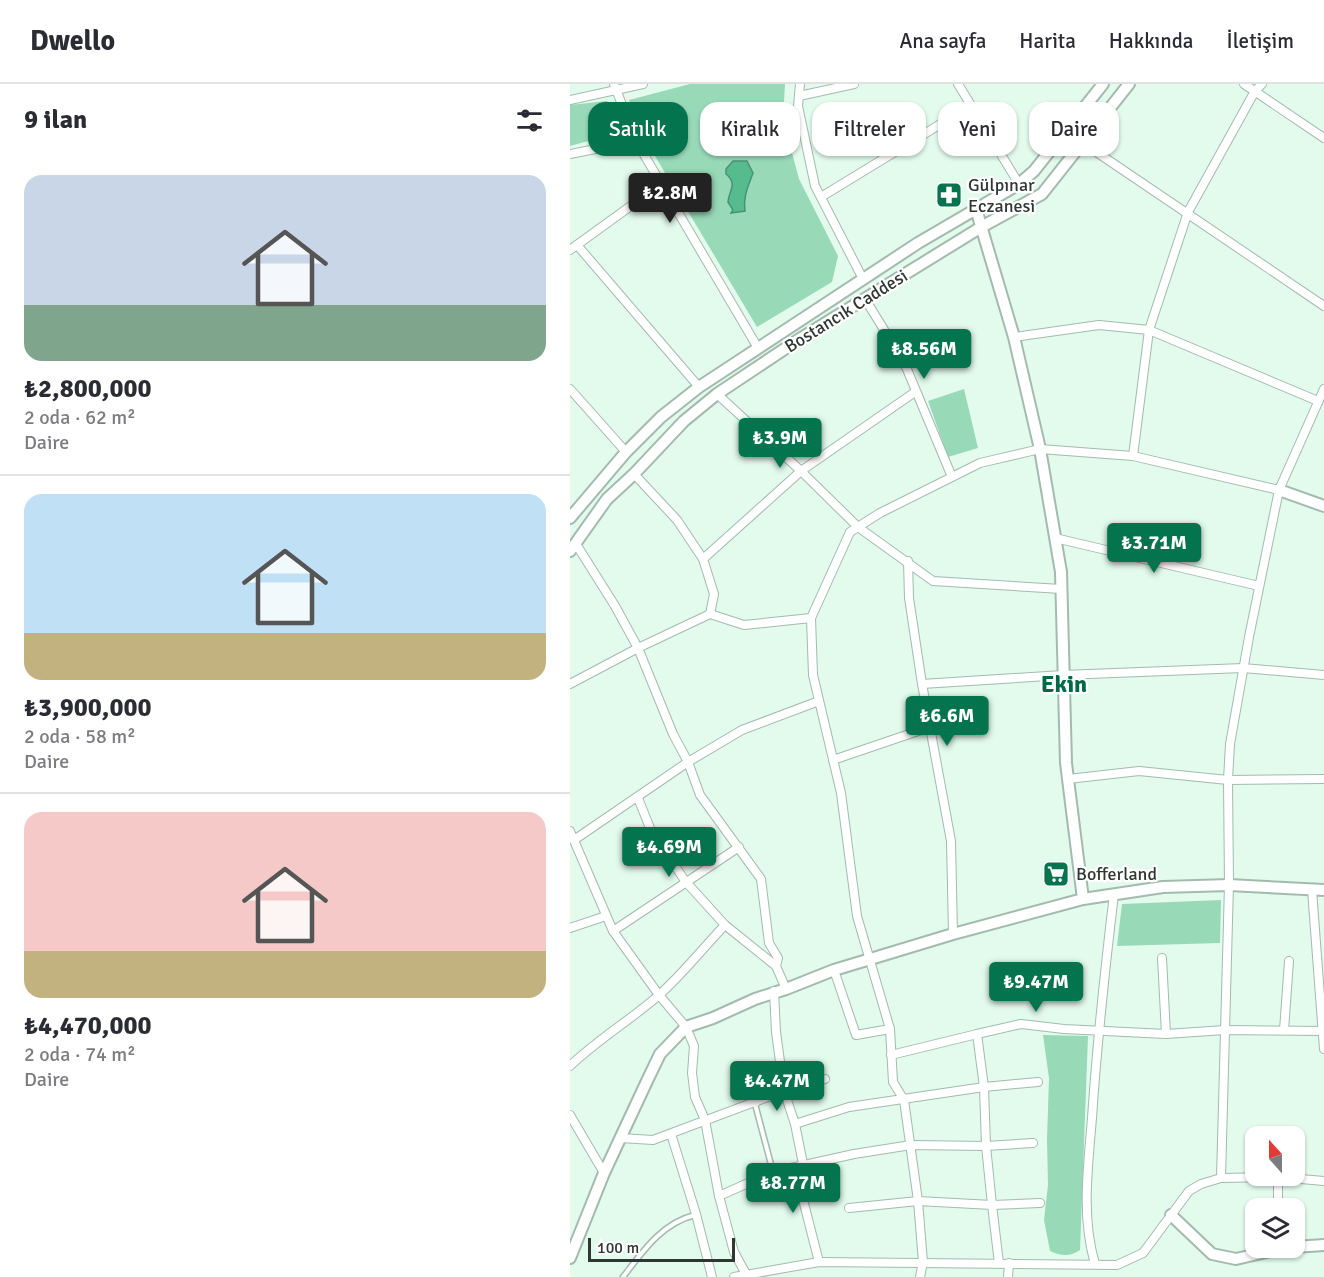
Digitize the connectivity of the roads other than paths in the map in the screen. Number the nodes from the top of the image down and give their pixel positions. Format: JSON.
{"nodes":[{"id":1,"x":643,"y":84,"type":"edge"},
{"id":2,"x":800,"y":84,"type":"edge"},
{"id":3,"x":854,"y":84,"type":"edge"},
{"id":4,"x":958,"y":84,"type":"edge"},
{"id":5,"x":1103,"y":84,"type":"edge"},
{"id":6,"x":1129,"y":84,"type":"edge"},
{"id":7,"x":1245,"y":84,"type":"edge"},
{"id":8,"x":1262,"y":84,"type":"edge"},
{"id":9,"x":615,"y":88,"type":"edge"},
{"id":10,"x":1255,"y":92,"type":"junction"},
{"id":11,"x":799,"y":96,"type":"junction"},
{"id":12,"x":570,"y":100,"type":"edge"},
{"id":13,"x":621,"y":102,"type":"edge"},
{"id":14,"x":968,"y":102,"type":"edge"},
{"id":15,"x":1115,"y":102,"type":"edge"},
{"id":16,"x":938,"y":126,"type":"edge"},
{"id":17,"x":1324,"y":138,"type":"edge"},
{"id":18,"x":588,"y":150,"type":"edge"},
{"id":19,"x":570,"y":154,"type":"edge"},
{"id":20,"x":645,"y":156,"type":"edge"},
{"id":21,"x":1001,"y":156,"type":"edge"},
{"id":22,"x":1073,"y":156,"type":"edge"},
{"id":23,"x":1102,"y":156,"type":"edge"},
{"id":24,"x":661,"y":184,"type":"junction"},
{"id":25,"x":1019,"y":184,"type":"junction"},
{"id":26,"x":821,"y":197,"type":"junction"},
{"id":27,"x":976,"y":209,"type":"junction"},
{"id":28,"x":1188,"y":213,"type":"junction"},
{"id":29,"x":983,"y":226,"type":"junction"},
{"id":30,"x":577,"y":245,"type":"junction"},
{"id":31,"x":570,"y":250,"type":"edge"},
{"id":32,"x":863,"y":279,"type":"junction"},
{"id":33,"x":865,"y":299,"type":"junction"},
{"id":34,"x":1324,"y":306,"type":"edge"},
{"id":35,"x":1149,"y":330,"type":"junction"},
{"id":36,"x":1014,"y":337,"type":"junction"},
{"id":37,"x":758,"y":348,"type":"junction"},
{"id":38,"x":699,"y":387,"type":"junction"},
{"id":39,"x":1324,"y":389,"type":"edge"},
{"id":40,"x":571,"y":392,"type":"edge"},
{"id":41,"x":915,"y":392,"type":"junction"},
{"id":42,"x":717,"y":394,"type":"junction"},
{"id":43,"x":1318,"y":401,"type":"junction"},
{"id":44,"x":1040,"y":449,"type":"junction"},
{"id":45,"x":626,"y":452,"type":"junction"},
{"id":46,"x":1133,"y":456,"type":"junction"},
{"id":47,"x":801,"y":471,"type":"junction"},
{"id":48,"x":634,"y":474,"type":"junction"},
{"id":49,"x":952,"y":477,"type":"junction"},
{"id":50,"x":1279,"y":490,"type":"junction"},
{"id":51,"x":1324,"y":506,"type":"edge"},
{"id":52,"x":570,"y":518,"type":"edge"},
{"id":53,"x":858,"y":527,"type":"junction"},
{"id":54,"x":1055,"y":538,"type":"junction"},
{"id":55,"x":573,"y":548,"type":"edge"},
{"id":56,"x":703,"y":559,"type":"junction"},
{"id":57,"x":908,"y":561,"type":"junction"},
{"id":58,"x":1259,"y":586,"type":"junction"},
{"id":59,"x":1061,"y":590,"type":"junction"},
{"id":60,"x":710,"y":614,"type":"junction"},
{"id":61,"x":811,"y":618,"type":"junction"},
{"id":62,"x":638,"y":648,"type":"junction"},
{"id":63,"x":1243,"y":668,"type":"junction"},
{"id":64,"x":1063,"y":675,"type":"junction"},
{"id":65,"x":1324,"y":675,"type":"edge"},
{"id":66,"x":570,"y":684,"type":"edge"},
{"id":67,"x":922,"y":684,"type":"junction"},
{"id":68,"x":819,"y":701,"type":"junction"},
{"id":69,"x":930,"y":727,"type":"junction"},
{"id":70,"x":833,"y":760,"type":"junction"},
{"id":71,"x":688,"y":762,"type":"junction"},
{"id":72,"x":1068,"y":779,"type":"junction"},
{"id":73,"x":1324,"y":779,"type":"edge"},
{"id":74,"x":1228,"y":780,"type":"junction"},
{"id":75,"x":638,"y":798,"type":"junction"},
{"id":76,"x":570,"y":831,"type":"edge"},
{"id":77,"x":574,"y":840,"type":"junction"},
{"id":78,"x":739,"y":847,"type":"junction"},
{"id":79,"x":686,"y":882,"type":"junction"},
{"id":80,"x":1229,"y":885,"type":"junction"},
{"id":81,"x":1312,"y":890,"type":"junction"},
{"id":82,"x":1324,"y":890,"type":"edge"},
{"id":83,"x":1114,"y":894,"type":"junction"},
{"id":84,"x":1083,"y":899,"type":"junction"},
{"id":85,"x":606,"y":916,"type":"junction"},
{"id":86,"x":725,"y":925,"type":"junction"},
{"id":87,"x":570,"y":928,"type":"edge"},
{"id":88,"x":613,"y":931,"type":"junction"},
{"id":89,"x":952,"y":934,"type":"junction"},
{"id":90,"x":1162,"y":958,"type":"dead end"},
{"id":91,"x":869,"y":959,"type":"junction"},
{"id":92,"x":1289,"y":961,"type":"dead end"},
{"id":93,"x":776,"y":966,"type":"junction"},
{"id":94,"x":834,"y":970,"type":"junction"},
{"id":95,"x":786,"y":989,"type":"junction"},
{"id":96,"x":774,"y":992,"type":"junction"},
{"id":97,"x":659,"y":995,"type":"junction"},
{"id":98,"x":686,"y":1027,"type":"junction"},
{"id":99,"x":890,"y":1029,"type":"junction"},
{"id":100,"x":1098,"y":1029,"type":"junction"},
{"id":101,"x":1225,"y":1030,"type":"junction"},
{"id":102,"x":1284,"y":1030,"type":"junction"},
{"id":103,"x":1323,"y":1031,"type":"edge"},
{"id":104,"x":977,"y":1034,"type":"junction"},
{"id":105,"x":1166,"y":1034,"type":"junction"},
{"id":106,"x":1324,"y":1049,"type":"edge"},
{"id":107,"x":891,"y":1054,"type":"junction"},
{"id":108,"x":570,"y":1066,"type":"edge"},
{"id":109,"x":753,"y":1071,"type":"dead end"},
{"id":110,"x":825,"y":1079,"type":"dead end"},
{"id":111,"x":1038,"y":1082,"type":"dead end"},
{"id":112,"x":984,"y":1088,"type":"junction"},
{"id":113,"x":784,"y":1091,"type":"junction"},
{"id":114,"x":904,"y":1100,"type":"junction"},
{"id":115,"x":755,"y":1104,"type":"junction"},
{"id":116,"x":570,"y":1115,"type":"edge"},
{"id":117,"x":705,"y":1120,"type":"junction"},
{"id":118,"x":795,"y":1124,"type":"junction"},
{"id":119,"x":671,"y":1134,"type":"junction"},
{"id":120,"x":620,"y":1138,"type":"junction"},
{"id":121,"x":1033,"y":1143,"type":"dead end"},
{"id":122,"x":911,"y":1145,"type":"junction"},
{"id":123,"x":986,"y":1146,"type":"junction"},
{"id":124,"x":802,"y":1164,"type":"junction"},
{"id":125,"x":773,"y":1172,"type":"junction"},
{"id":126,"x":604,"y":1173,"type":"junction"},
{"id":127,"x":1221,"y":1178,"type":"junction"},
{"id":128,"x":1245,"y":1178,"type":"edge"},
{"id":129,"x":1305,"y":1180,"type":"edge"},
{"id":130,"x":1324,"y":1181,"type":"edge"},
{"id":131,"x":718,"y":1196,"type":"junction"},
{"id":132,"x":918,"y":1201,"type":"junction"},
{"id":133,"x":1040,"y":1203,"type":"dead end"},
{"id":134,"x":992,"y":1205,"type":"junction"},
{"id":135,"x":849,"y":1208,"type":"dead end"},
{"id":136,"x":696,"y":1214,"type":"junction"},
{"id":137,"x":1171,"y":1215,"type":"junction"},
{"id":138,"x":1324,"y":1245,"type":"edge"},
{"id":139,"x":1305,"y":1246,"type":"edge"},
{"id":140,"x":1245,"y":1257,"type":"edge"},
{"id":141,"x":570,"y":1258,"type":"edge"},
{"id":142,"x":819,"y":1262,"type":"junction"},
{"id":143,"x":923,"y":1262,"type":"junction"},
{"id":144,"x":999,"y":1263,"type":"junction"},
{"id":145,"x":1009,"y":1263,"type":"junction"},
{"id":146,"x":1095,"y":1264,"type":"junction"},
{"id":147,"x":777,"y":1273,"type":"edge"},
{"id":148,"x":746,"y":1274,"type":"junction"},
{"id":149,"x":623,"y":1277,"type":"edge"},
{"id":150,"x":712,"y":1277,"type":"edge"},
{"id":151,"x":734,"y":1277,"type":"edge"},
{"id":152,"x":920,"y":1277,"type":"edge"},
{"id":153,"x":1008,"y":1277,"type":"edge"}],
"edges":[{"from":1,"to":9,"type":"street"},
{"from":2,"to":11,"type":"street"},
{"from":3,"to":11,"type":"street"},
{"from":4,"to":14,"type":"street"},
{"from":5,"to":25,"type":"street","name":"Bostancık Caddesi"},
{"from":6,"to":15,"type":"street","name":"Bostancık Caddesi"},
{"from":7,"to":10,"type":"street"},
{"from":8,"to":10,"type":"street"},
{"from":9,"to":12,"type":"street"},
{"from":9,"to":13,"type":"street"},
{"from":10,"to":17,"type":"street"},
{"from":10,"to":28,"type":"street"},
{"from":11,"to":26,"type":"street"},
{"from":16,"to":26,"type":"street"},
{"from":18,"to":19,"type":"street"},
{"from":20,"to":24,"type":"street"},
{"from":21,"to":25,"type":"street"},
{"from":22,"to":29,"type":"street","name":"Bostancık Caddesi"},
{"from":23,"to":28,"type":"street"},
{"from":24,"to":30,"type":"street"},
{"from":24,"to":37,"type":"street"},
{"from":25,"to":27,"type":"street","name":"Bostancık Caddesi"},
{"from":26,"to":32,"type":"street"},
{"from":27,"to":29,"type":"street"},
{"from":27,"to":32,"type":"street","name":"Bostancık Caddesi"},
{"from":28,"to":34,"type":"street"},
{"from":28,"to":35,"type":"street"},
{"from":29,"to":33,"type":"street","name":"Bostancık Caddesi"},
{"from":29,"to":36,"type":"street"},
{"from":30,"to":31,"type":"street"},
{"from":30,"to":38,"type":"street"},
{"from":32,"to":37,"type":"street","name":"Bostancık Caddesi"},
{"from":33,"to":41,"type":"street"},
{"from":33,"to":42,"type":"street","name":"Bostancık Caddesi"},
{"from":35,"to":36,"type":"street"},
{"from":35,"to":43,"type":"street"},
{"from":35,"to":46,"type":"street"},
{"from":36,"to":44,"type":"street"},
{"from":37,"to":38,"type":"street","name":"Bostancık Caddesi"},
{"from":38,"to":45,"type":"street","name":"Bostancık Caddesi"},
{"from":39,"to":43,"type":"street"},
{"from":40,"to":45,"type":"street"},
{"from":41,"to":47,"type":"street"},
{"from":41,"to":49,"type":"street"},
{"from":42,"to":47,"type":"street"},
{"from":42,"to":48,"type":"street","name":"Bostancık Caddesi"},
{"from":43,"to":50,"type":"street"},
{"from":44,"to":46,"type":"street"},
{"from":44,"to":49,"type":"street"},
{"from":44,"to":54,"type":"street"},
{"from":45,"to":52,"type":"street","name":"Bostancık Caddesi"},
{"from":46,"to":50,"type":"street"},
{"from":47,"to":53,"type":"street"},
{"from":47,"to":56,"type":"street"},
{"from":48,"to":55,"type":"street","name":"Bostancık Caddesi"},
{"from":48,"to":56,"type":"street"},
{"from":49,"to":53,"type":"street"},
{"from":50,"to":51,"type":"street"},
{"from":50,"to":58,"type":"street"},
{"from":53,"to":57,"type":"street"},
{"from":53,"to":61,"type":"street"},
{"from":54,"to":58,"type":"street"},
{"from":54,"to":59,"type":"street"},
{"from":55,"to":62,"type":"street"},
{"from":56,"to":60,"type":"street"},
{"from":57,"to":59,"type":"street"},
{"from":57,"to":67,"type":"street"},
{"from":58,"to":63,"type":"street"},
{"from":59,"to":64,"type":"street"},
{"from":60,"to":61,"type":"street"},
{"from":60,"to":62,"type":"street"},
{"from":61,"to":68,"type":"street"},
{"from":62,"to":66,"type":"street"},
{"from":62,"to":71,"type":"street"},
{"from":63,"to":64,"type":"street"},
{"from":63,"to":65,"type":"street"},
{"from":63,"to":74,"type":"street"},
{"from":64,"to":67,"type":"street"},
{"from":64,"to":72,"type":"street"},
{"from":67,"to":69,"type":"street"},
{"from":68,"to":70,"type":"street"},
{"from":68,"to":71,"type":"street"},
{"from":69,"to":70,"type":"street"},
{"from":69,"to":89,"type":"street"},
{"from":70,"to":91,"type":"street"},
{"from":71,"to":75,"type":"street"},
{"from":71,"to":78,"type":"street"},
{"from":72,"to":74,"type":"street"},
{"from":72,"to":84,"type":"street"},
{"from":73,"to":74,"type":"street"},
{"from":74,"to":80,"type":"street"},
{"from":75,"to":77,"type":"street"},
{"from":75,"to":79,"type":"street"},
{"from":76,"to":77,"type":"street"},
{"from":77,"to":85,"type":"street"},
{"from":78,"to":79,"type":"street"},
{"from":78,"to":93,"type":"street"},
{"from":79,"to":86,"type":"street"},
{"from":79,"to":88,"type":"street"},
{"from":80,"to":81,"type":"street"},
{"from":80,"to":83,"type":"street"},
{"from":80,"to":101,"type":"street"},
{"from":81,"to":82,"type":"street"},
{"from":81,"to":103,"type":"street"},
{"from":83,"to":84,"type":"street"},
{"from":83,"to":100,"type":"street"},
{"from":84,"to":89,"type":"street"},
{"from":85,"to":87,"type":"street"},
{"from":85,"to":88,"type":"street"},
{"from":86,"to":93,"type":"street"},
{"from":86,"to":97,"type":"street"},
{"from":88,"to":97,"type":"street"},
{"from":89,"to":91,"type":"street"},
{"from":90,"to":105,"type":"street"},
{"from":91,"to":94,"type":"street"},
{"from":91,"to":99,"type":"street"},
{"from":92,"to":102,"type":"street"},
{"from":93,"to":95,"type":"street"},
{"from":94,"to":95,"type":"street"},
{"from":94,"to":99,"type":"street"},
{"from":95,"to":96,"type":"street"},
{"from":96,"to":98,"type":"street"},
{"from":96,"to":113,"type":"street"},
{"from":97,"to":98,"type":"street"},
{"from":97,"to":108,"type":"street"},
{"from":98,"to":117,"type":"street"},
{"from":98,"to":120,"type":"street"},
{"from":99,"to":107,"type":"street"},
{"from":100,"to":104,"type":"street"},
{"from":100,"to":105,"type":"street"},
{"from":100,"to":146,"type":"street"},
{"from":101,"to":102,"type":"street"},
{"from":101,"to":105,"type":"street"},
{"from":101,"to":127,"type":"street"},
{"from":102,"to":103,"type":"street"},
{"from":103,"to":106,"type":"street"},
{"from":104,"to":107,"type":"street"},
{"from":104,"to":112,"type":"street"},
{"from":107,"to":114,"type":"street"},
{"from":109,"to":115,"type":"street"},
{"from":110,"to":113,"type":"street"},
{"from":111,"to":112,"type":"street"},
{"from":112,"to":114,"type":"street"},
{"from":112,"to":123,"type":"street"},
{"from":113,"to":115,"type":"street"},
{"from":113,"to":118,"type":"street"},
{"from":114,"to":118,"type":"street"},
{"from":114,"to":122,"type":"street"},
{"from":115,"to":117,"type":"street"},
{"from":115,"to":125,"type":"lane"},
{"from":116,"to":126,"type":"street"},
{"from":117,"to":119,"type":"street"},
{"from":117,"to":131,"type":"street"},
{"from":118,"to":124,"type":"street"},
{"from":119,"to":120,"type":"street"},
{"from":119,"to":136,"type":"street"},
{"from":120,"to":126,"type":"street"},
{"from":121,"to":123,"type":"street"},
{"from":122,"to":123,"type":"street"},
{"from":122,"to":124,"type":"street"},
{"from":122,"to":132,"type":"street"},
{"from":123,"to":134,"type":"street"},
{"from":124,"to":125,"type":"street"},
{"from":124,"to":142,"type":"street"},
{"from":125,"to":131,"type":"street"},
{"from":126,"to":141,"type":"street"},
{"from":127,"to":128,"type":"street"},
{"from":127,"to":137,"type":"street"},
{"from":129,"to":130,"type":"street"},
{"from":131,"to":148,"type":"street"},
{"from":132,"to":134,"type":"street"},
{"from":132,"to":135,"type":"street"},
{"from":132,"to":143,"type":"street"},
{"from":133,"to":134,"type":"street"},
{"from":134,"to":144,"type":"street"},
{"from":136,"to":149,"type":"lane"},
{"from":136,"to":150,"type":"street"},
{"from":137,"to":140,"type":"street"},
{"from":137,"to":146,"type":"street"},
{"from":138,"to":139,"type":"street"},
{"from":142,"to":143,"type":"street"},
{"from":142,"to":147,"type":"street"},
{"from":143,"to":144,"type":"street"},
{"from":143,"to":152,"type":"street"},
{"from":144,"to":145,"type":"street"},
{"from":145,"to":146,"type":"street"},
{"from":145,"to":153,"type":"street"},
{"from":147,"to":148,"type":"street"},
{"from":148,"to":151,"type":"street"}]}
